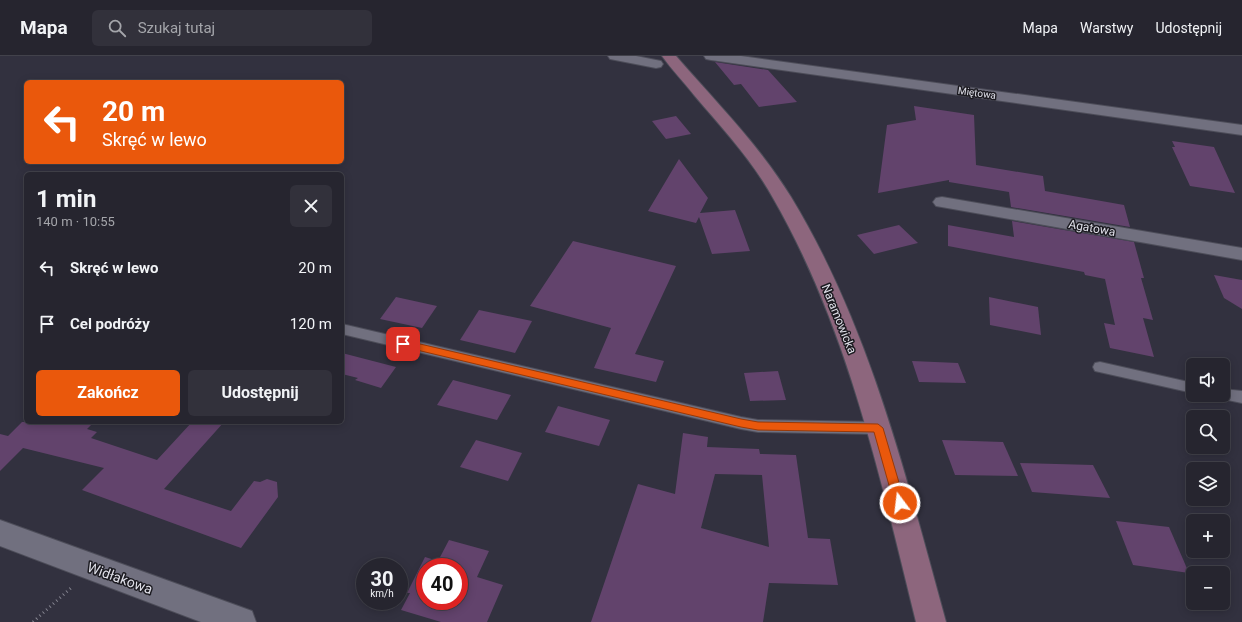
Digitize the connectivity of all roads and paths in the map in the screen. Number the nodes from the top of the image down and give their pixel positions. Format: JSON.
{"nodes":[{"id":1,"x":615,"y":56,"type":"edge"},
{"id":2,"x":712,"y":56,"type":"edge"},
{"id":3,"x":662,"y":60,"type":"edge"},
{"id":4,"x":1238,"y":129,"type":"edge"},
{"id":5,"x":1242,"y":145,"type":"edge"},
{"id":6,"x":942,"y":202,"type":"dead end"},
{"id":7,"x":1242,"y":254,"type":"edge"},
{"id":8,"x":344,"y":329,"type":"edge"},
{"id":9,"x":1100,"y":367,"type":"dead end"},
{"id":10,"x":1186,"y":386,"type":"edge"},
{"id":11,"x":1230,"y":395,"type":"edge"},
{"id":12,"x":1242,"y":397,"type":"edge"},
{"id":13,"x":878,"y":428,"type":"junction"},
{"id":14,"x":0,"y":533,"type":"edge"},
{"id":15,"x":93,"y":567,"type":"junction"},
{"id":16,"x":33,"y":622,"type":"edge"},
{"id":17,"x":241,"y":622,"type":"edge"},
{"id":18,"x":931,"y":622,"type":"edge"}],
"edges":[{"from":1,"to":3,"type":"street"},
{"from":2,"to":4,"type":"street","name":"Miętowa"},
{"from":3,"to":13,"type":"street","name":"Naramowicka"},
{"from":4,"to":5,"type":"street"},
{"from":6,"to":7,"type":"street","name":"Agatowa"},
{"from":8,"to":13,"type":"lane"},
{"from":9,"to":10,"type":"lane"},
{"from":11,"to":12,"type":"lane"},
{"from":13,"to":18,"type":"street","name":"Naramowicka"},
{"from":14,"to":15,"type":"street","name":"Widłakowa"},
{"from":15,"to":16,"type":"path"},
{"from":15,"to":17,"type":"street","name":"Widłakowa"}]}
